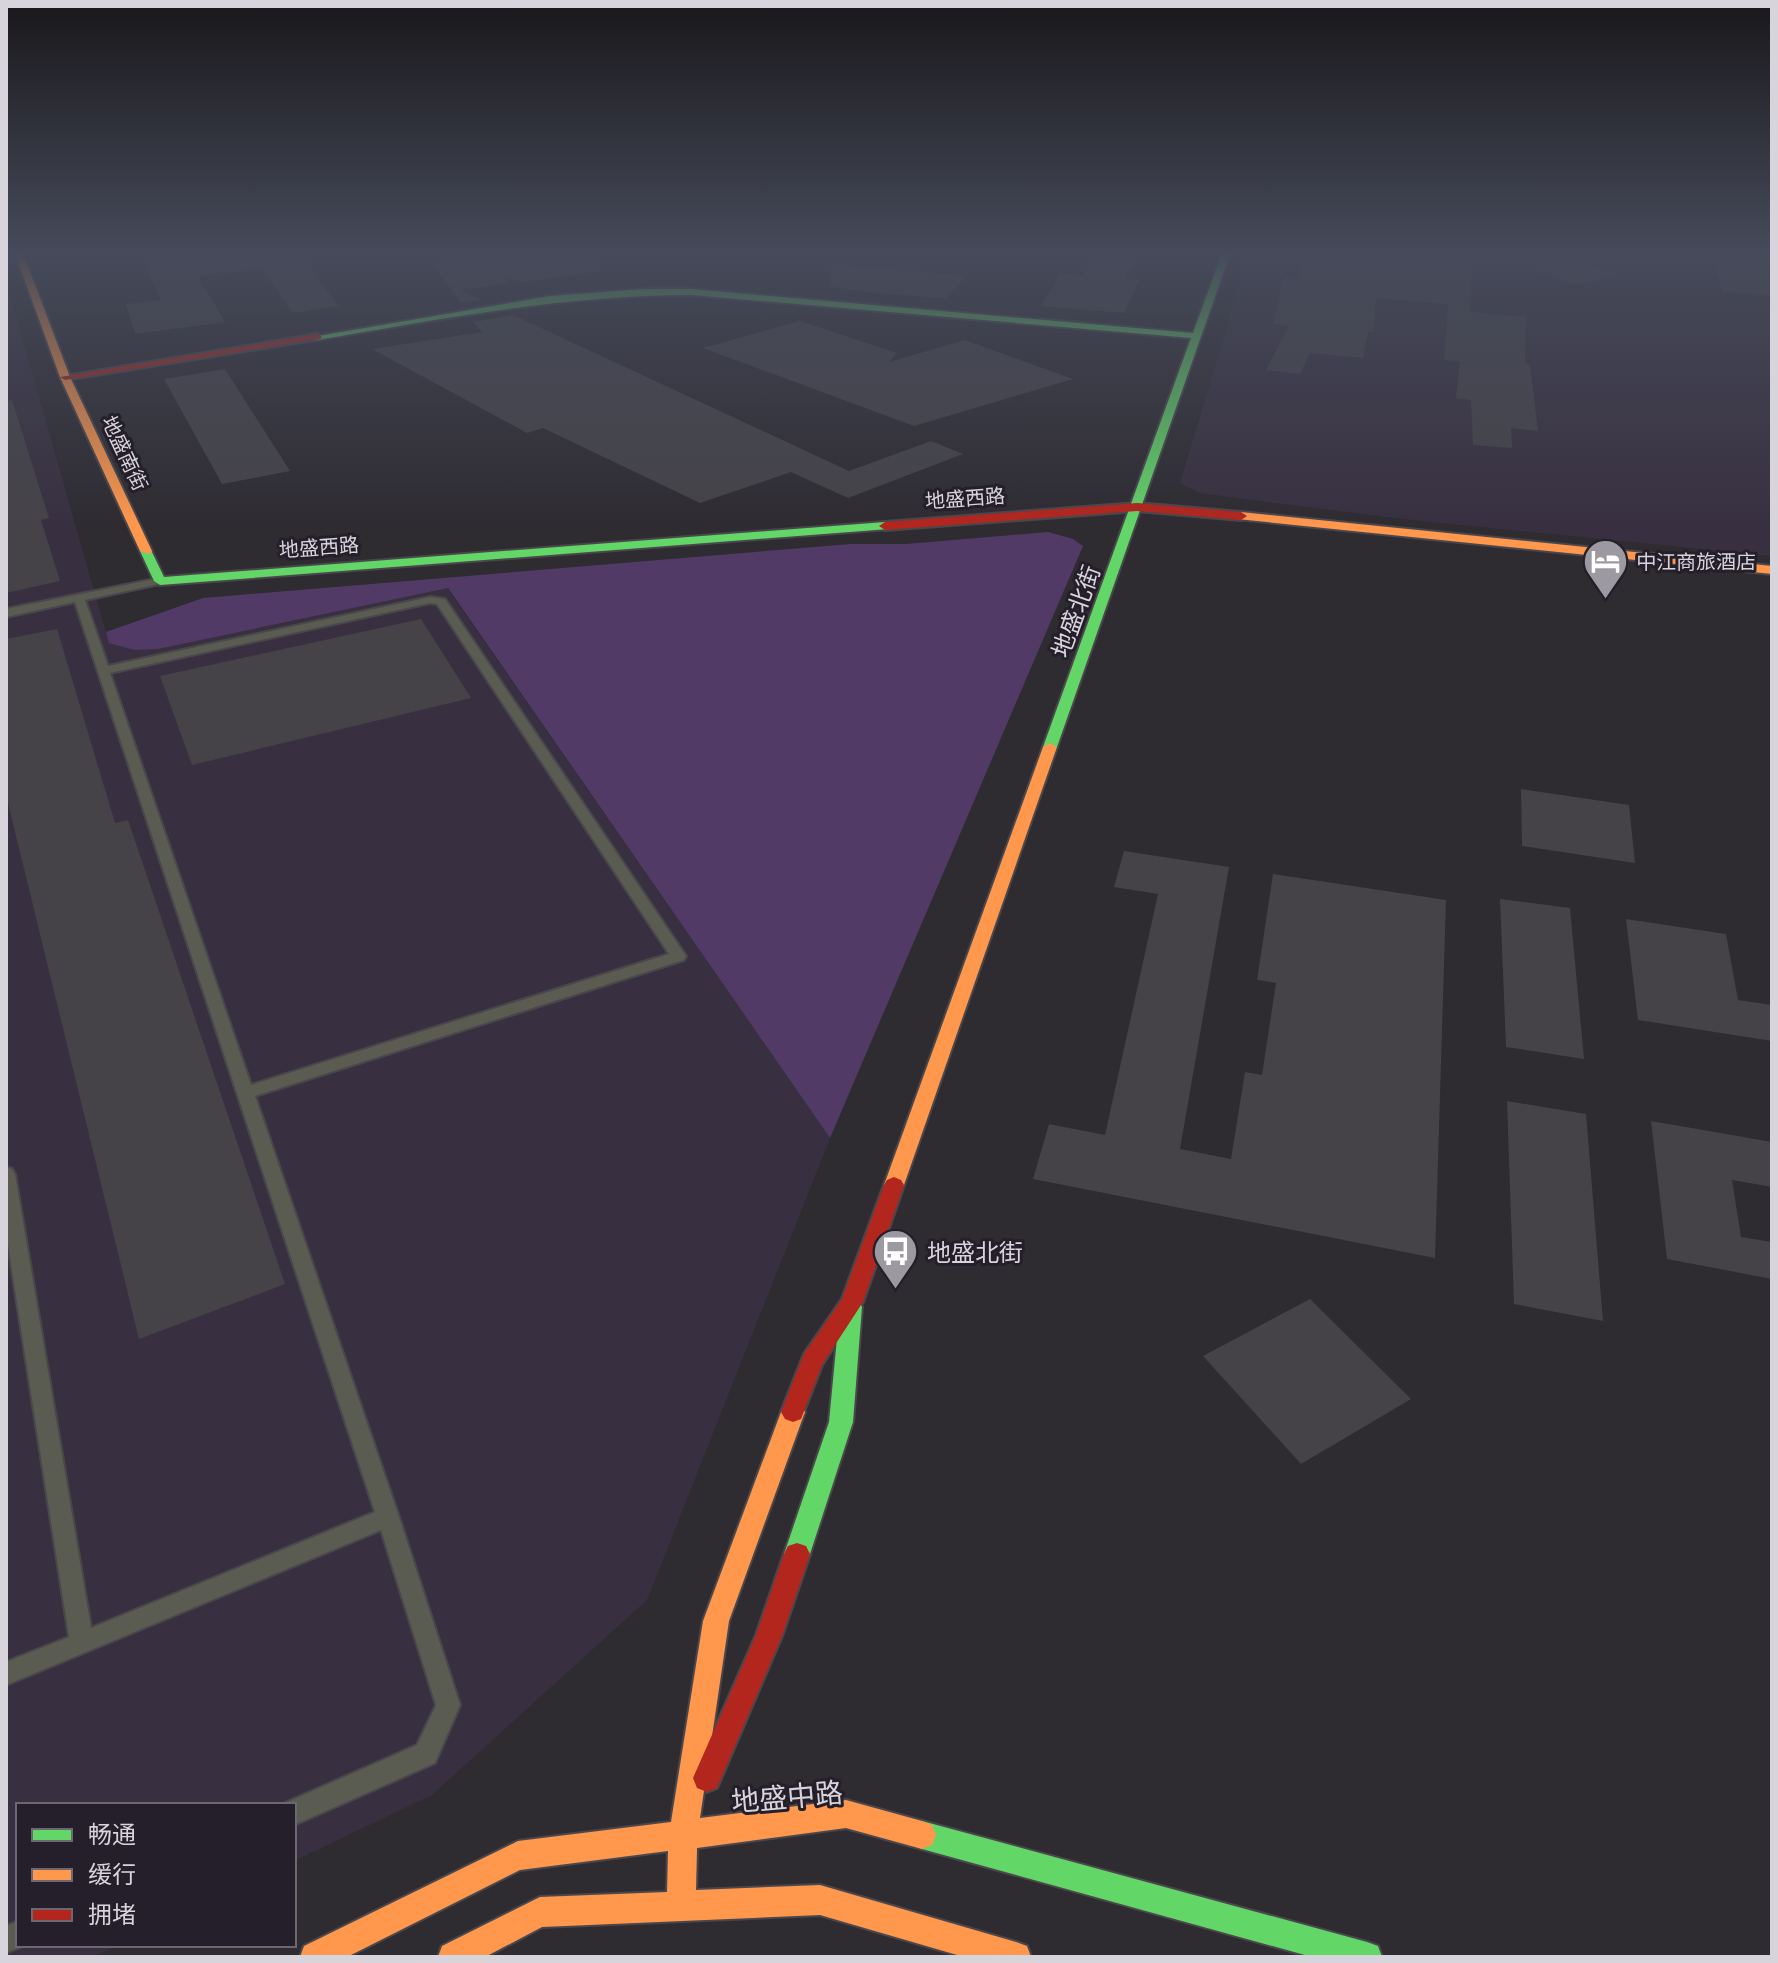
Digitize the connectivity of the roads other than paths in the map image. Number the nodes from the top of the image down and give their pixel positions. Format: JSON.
{"nodes":[{"id":1,"x":52,"y":343,"type":"edge"},
{"id":2,"x":280,"y":343,"type":"edge"},
{"id":3,"x":1195,"y":343,"type":"edge"},
{"id":4,"x":65,"y":377,"type":"junction"},
{"id":5,"x":1137,"y":507,"type":"junction"},
{"id":6,"x":1772,"y":570,"type":"edge"},
{"id":7,"x":160,"y":581,"type":"junction"},
{"id":8,"x":79,"y":598,"type":"junction"},
{"id":9,"x":6,"y":613,"type":"edge"},
{"id":10,"x":103,"y":671,"type":"junction"},
{"id":11,"x":246,"y":1093,"type":"junction"},
{"id":12,"x":6,"y":1174,"type":"edge"},
{"id":13,"x":852,"y":1302,"type":"junction"},
{"id":14,"x":388,"y":1517,"type":"junction"},
{"id":15,"x":82,"y":1643,"type":"junction"},
{"id":16,"x":6,"y":1674,"type":"edge"},
{"id":17,"x":296,"y":1811,"type":"edge"},
{"id":18,"x":683,"y":1835,"type":"junction"},
{"id":19,"x":681,"y":1907,"type":"junction"},
{"id":20,"x":315,"y":1957,"type":"edge"},
{"id":21,"x":453,"y":1957,"type":"edge"},
{"id":22,"x":1016,"y":1957,"type":"edge"},
{"id":23,"x":1367,"y":1957,"type":"edge"}],
"edges":[{"from":1,"to":4,"type":"street","name":"地盛南街"},
{"from":2,"to":4,"type":"street"},
{"from":3,"to":5,"type":"street","name":"地盛北街"},
{"from":4,"to":7,"type":"street","name":"地盛南街"},
{"from":5,"to":6,"type":"street","name":"地盛西路"},
{"from":5,"to":7,"type":"street","name":"地盛西路"},
{"from":5,"to":13,"type":"street","name":"地盛北街"},
{"from":7,"to":8,"type":"lane"},
{"from":8,"to":9,"type":"lane"},
{"from":8,"to":10,"type":"lane"},
{"from":10,"to":11,"type":"lane"},
{"from":10,"to":11,"type":"lane"},
{"from":11,"to":14,"type":"lane"},
{"from":12,"to":15,"type":"lane"},
{"from":13,"to":18,"type":"street","name":"地盛北街"},
{"from":13,"to":18,"type":"street","name":"地盛北街"},
{"from":14,"to":15,"type":"lane"},
{"from":14,"to":17,"type":"lane"},
{"from":15,"to":16,"type":"lane"},
{"from":18,"to":19,"type":"street"},
{"from":18,"to":20,"type":"street","name":"地盛中路"},
{"from":18,"to":23,"type":"street","name":"地盛中路"},
{"from":19,"to":21,"type":"street"},
{"from":19,"to":22,"type":"street"}]}
